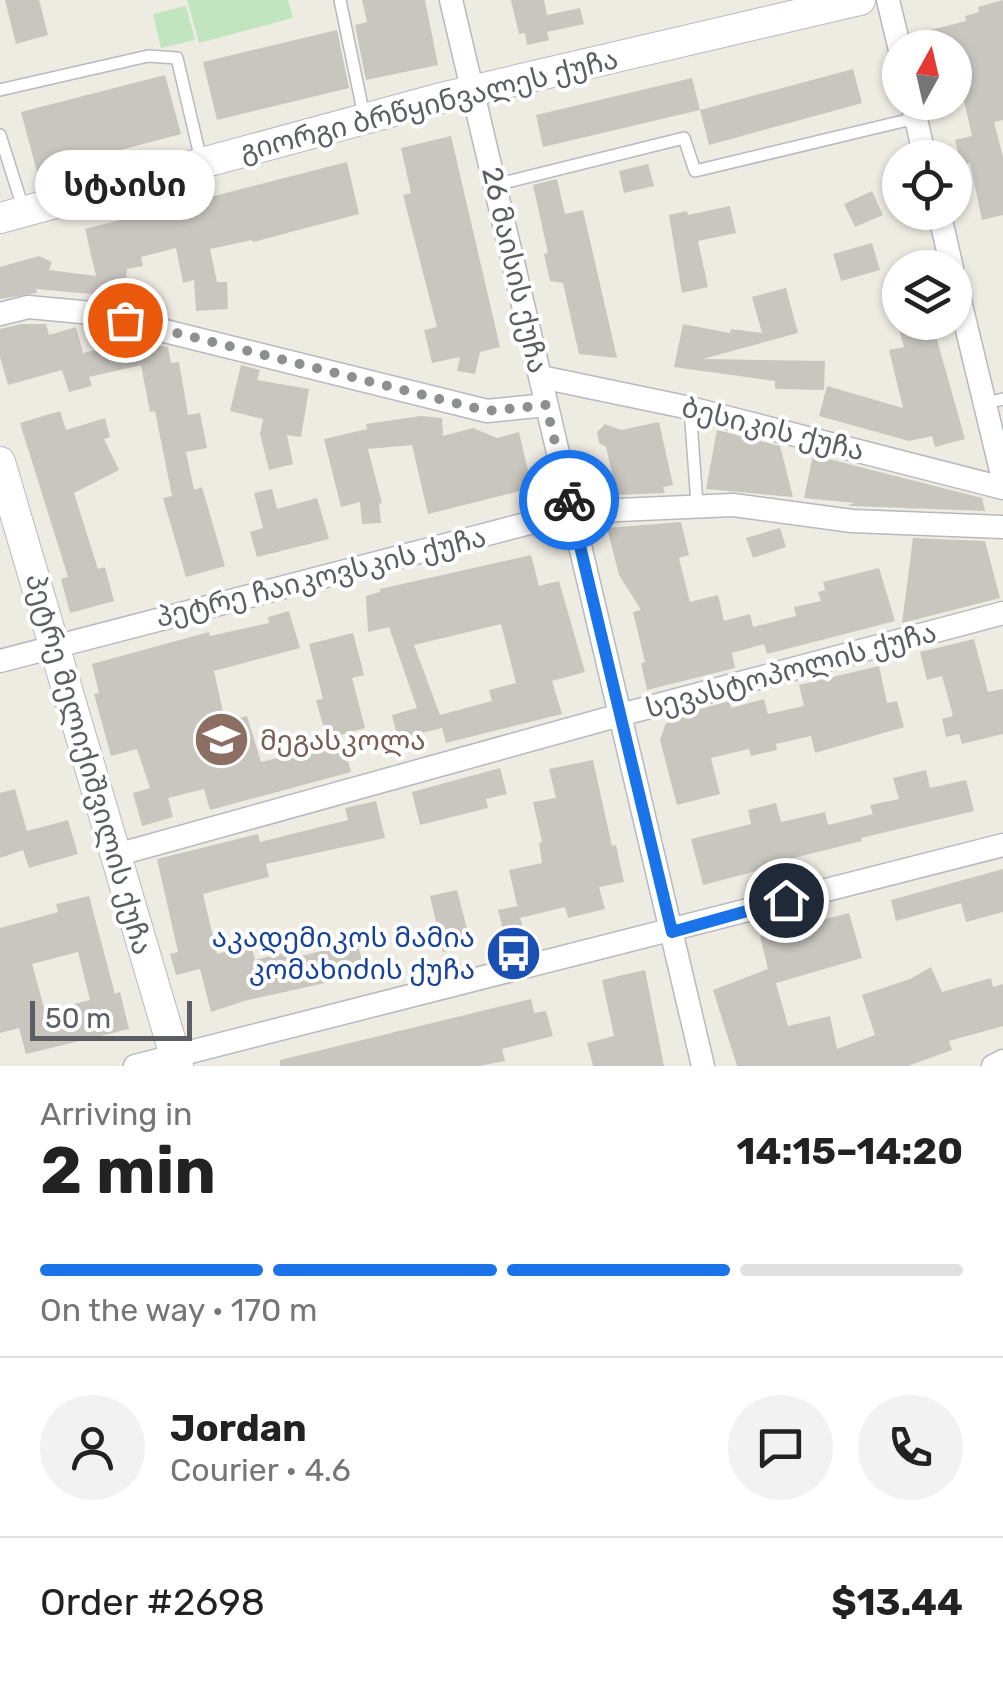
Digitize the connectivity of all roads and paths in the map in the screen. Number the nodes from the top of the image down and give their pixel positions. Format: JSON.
{"nodes":[{"id":1,"x":340,"y":0,"type":"edge"},
{"id":2,"x":451,"y":0,"type":"edge"},
{"id":3,"x":860,"y":0,"type":"edge"},
{"id":4,"x":888,"y":0,"type":"edge"},
{"id":5,"x":895,"y":30,"type":"edge"},
{"id":6,"x":0,"y":90,"type":"edge"},
{"id":7,"x":473,"y":91,"type":"junction"},
{"id":8,"x":882,"y":119,"type":"edge"},
{"id":9,"x":365,"y":120,"type":"junction"},
{"id":10,"x":0,"y":135,"type":"edge"},
{"id":11,"x":202,"y":163,"type":"junction"},
{"id":12,"x":495,"y":185,"type":"junction"},
{"id":13,"x":12,"y":215,"type":"edge"},
{"id":14,"x":0,"y":314,"type":"edge"},
{"id":15,"x":972,"y":333,"type":"edge"},
{"id":16,"x":541,"y":378,"type":"junction"},
{"id":17,"x":994,"y":401,"type":"edge"},
{"id":18,"x":546,"y":405,"type":"junction"},
{"id":19,"x":690,"y":408,"type":"junction"},
{"id":20,"x":0,"y":462,"type":"edge"},
{"id":21,"x":1003,"y":479,"type":"edge"},
{"id":22,"x":1003,"y":488,"type":"edge"},
{"id":23,"x":696,"y":504,"type":"junction"},
{"id":24,"x":572,"y":512,"type":"junction"},
{"id":25,"x":1003,"y":526,"type":"edge"},
{"id":26,"x":1003,"y":614,"type":"edge"},
{"id":27,"x":54,"y":646,"type":"junction"},
{"id":28,"x":0,"y":661,"type":"edge"},
{"id":29,"x":620,"y":715,"type":"junction"},
{"id":30,"x":1003,"y":845,"type":"edge"},
{"id":31,"x":116,"y":855,"type":"junction"},
{"id":32,"x":672,"y":932,"type":"junction"},
{"id":33,"x":177,"y":1061,"type":"edge"},
{"id":34,"x":1003,"y":1062,"type":"edge"},
{"id":35,"x":135,"y":1066,"type":"edge"},
{"id":36,"x":704,"y":1066,"type":"edge"},
{"id":37,"x":992,"y":1066,"type":"edge"}],
"edges":[{"from":1,"to":9,"type":"lane"},
{"from":2,"to":7,"type":"street","name":"26 მაისის ქუჩა"},
{"from":3,"to":7,"type":"street","name":"გიორგი ბრწყინვალეს ქუჩა"},
{"from":4,"to":5,"type":"street"},
{"from":6,"to":11,"type":"lane"},
{"from":7,"to":9,"type":"street","name":"გიორგი ბრწყინვალეს ქუჩა"},
{"from":7,"to":12,"type":"street","name":"26 მაისის ქუჩა"},
{"from":8,"to":12,"type":"lane"},
{"from":9,"to":11,"type":"street","name":"გიორგი ბრწყინვალეს ქუჩა"},
{"from":10,"to":13,"type":"lane"},
{"from":11,"to":13,"type":"street","name":"გიორგი ბრწყინვალეს ქუჩა"},
{"from":12,"to":16,"type":"street","name":"26 მაისის ქუჩა"},
{"from":14,"to":18,"type":"street"},
{"from":15,"to":17,"type":"street"},
{"from":16,"to":18,"type":"street","name":"26 მაისის ქუჩა"},
{"from":16,"to":19,"type":"street","name":"ბესიკის ქუჩა"},
{"from":17,"to":21,"type":"street"},
{"from":18,"to":24,"type":"street","name":"26 მაისის ქუჩა"},
{"from":19,"to":22,"type":"street","name":"ბესიკის ქუჩა"},
{"from":19,"to":23,"type":"lane"},
{"from":20,"to":27,"type":"street","name":"პეტრე მელიქიშვილის ქუჩა"},
{"from":23,"to":24,"type":"street","name":"პეტრე ჩაიკოვსკის ქუჩა"},
{"from":23,"to":25,"type":"street","name":"პეტრე ჩაიკოვსკის ქუჩა"},
{"from":24,"to":27,"type":"street","name":"პეტრე ჩაიკოვსკის ქუჩა"},
{"from":24,"to":29,"type":"street","name":"26 მაისის ქუჩა"},
{"from":26,"to":29,"type":"street","name":"სევასტოპოლის ქუჩა"},
{"from":27,"to":28,"type":"street","name":"პეტრე ჩაიკოვსკის ქუჩა"},
{"from":27,"to":31,"type":"street","name":"პეტრე მელიქიშვილის ქუჩა"},
{"from":29,"to":31,"type":"street","name":"სევასტოპოლის ქუჩა"},
{"from":29,"to":32,"type":"street","name":"26 მაისის ქუჩა"},
{"from":30,"to":32,"type":"street"},
{"from":31,"to":33,"type":"street","name":"პეტრე მელიქიშვილის ქუჩა"},
{"from":32,"to":33,"type":"street"},
{"from":32,"to":36,"type":"street","name":"26 მაისის ქუჩა"},
{"from":33,"to":35,"type":"street"},
{"from":34,"to":37,"type":"street"}]}
